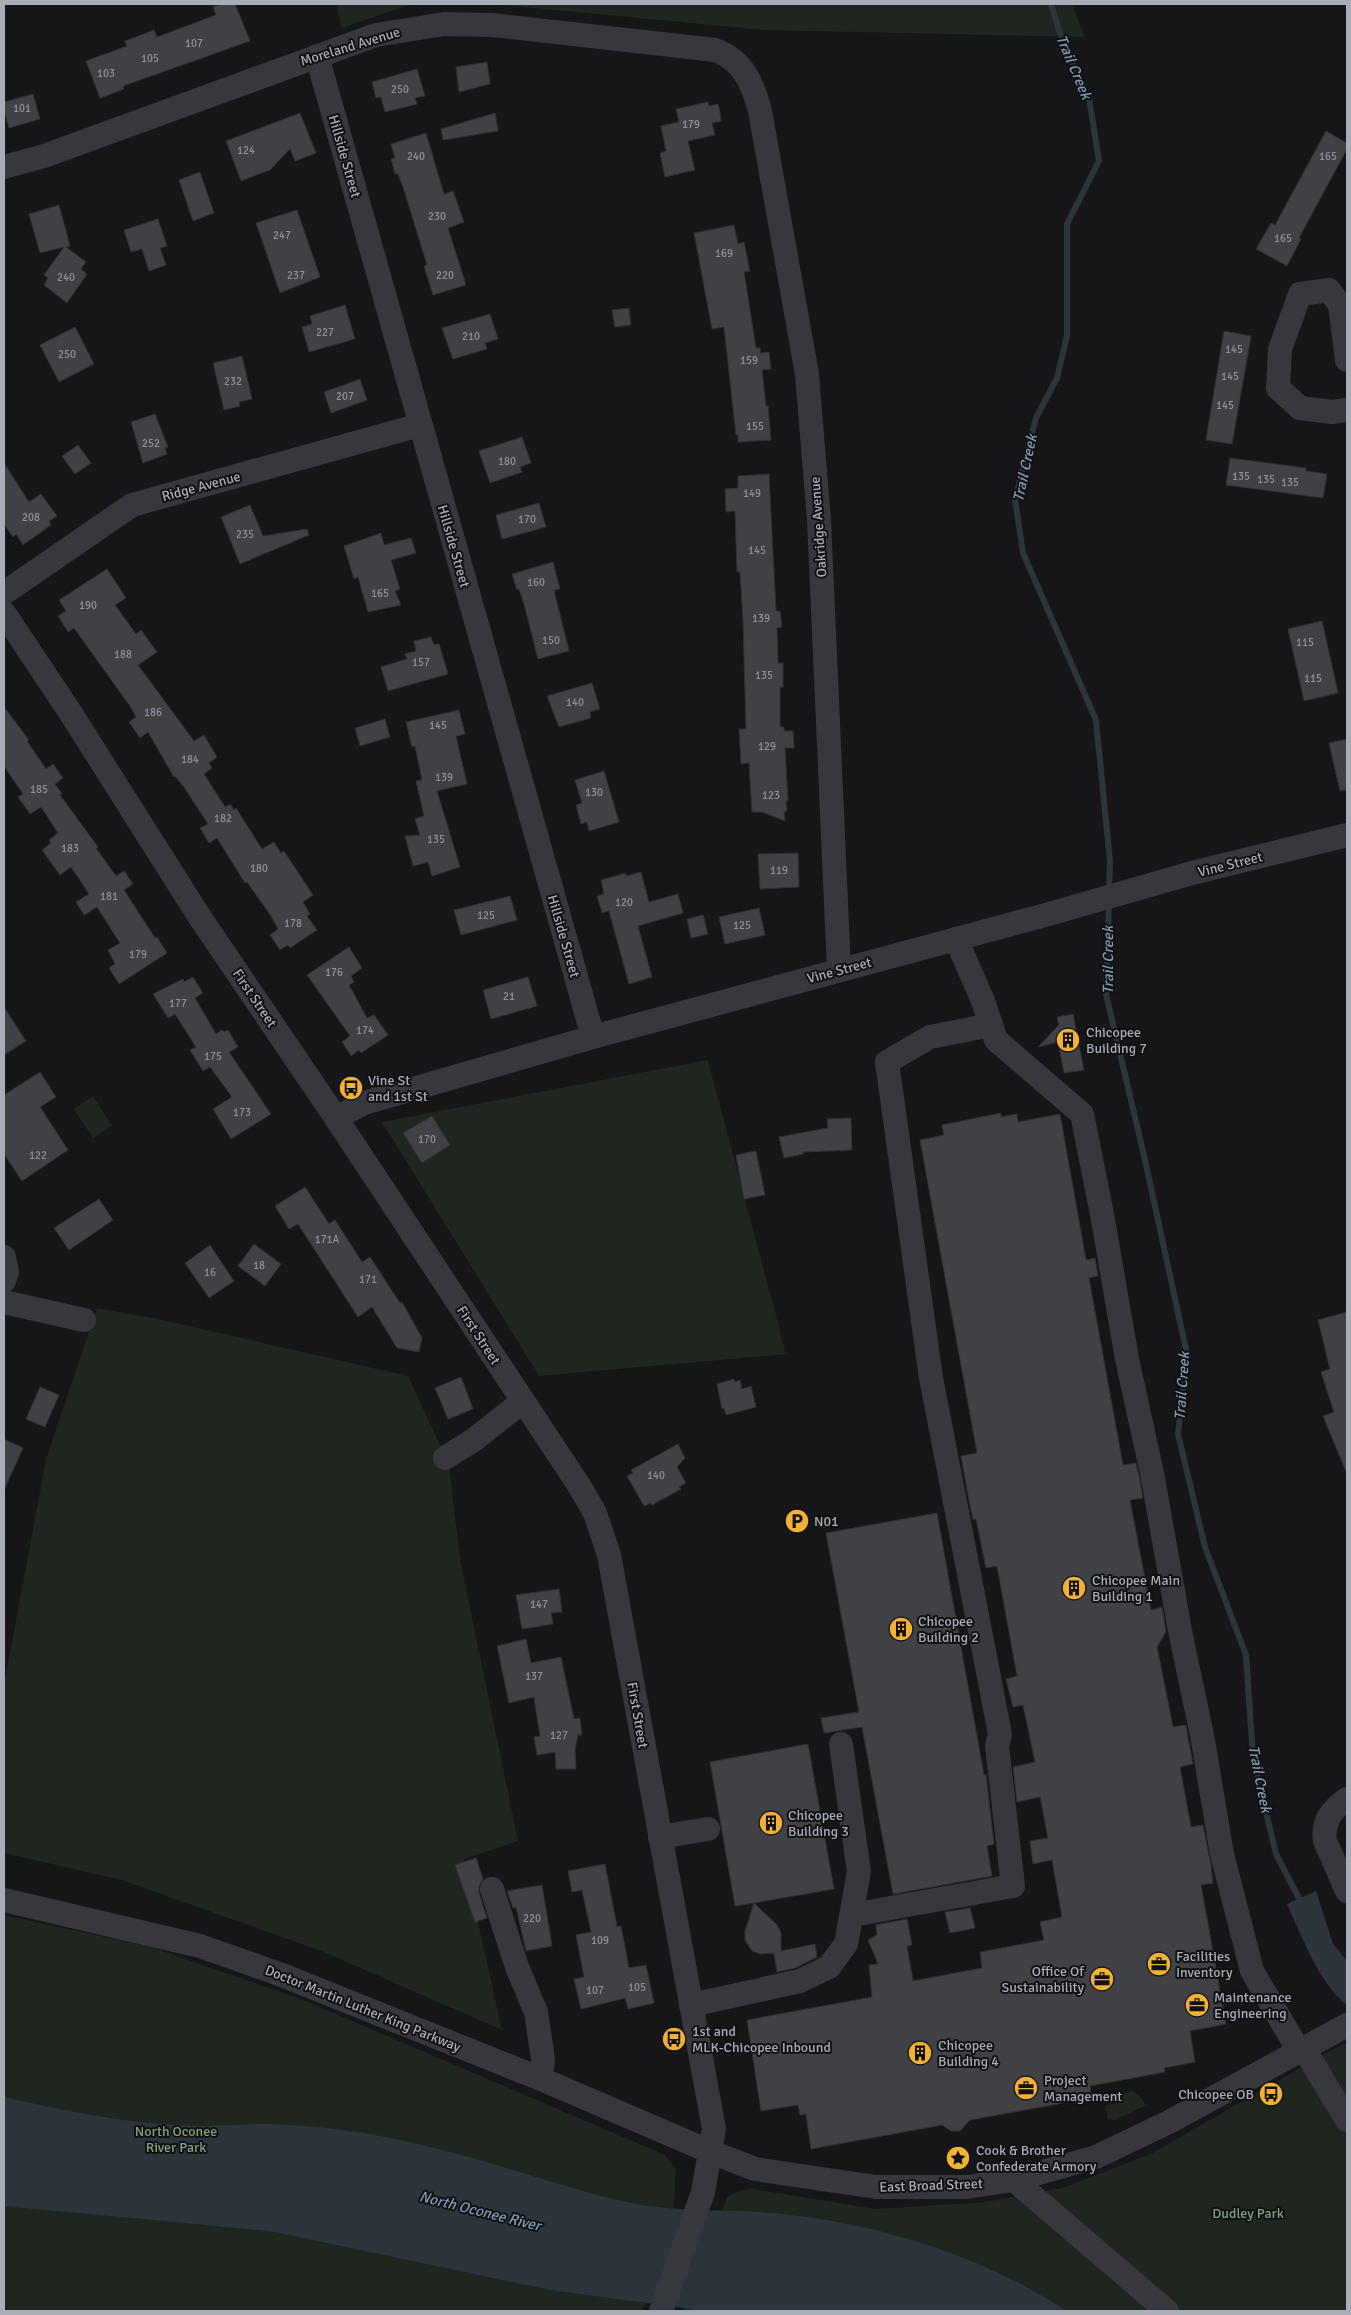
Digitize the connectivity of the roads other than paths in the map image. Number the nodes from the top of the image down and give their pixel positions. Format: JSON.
{"nodes":[{"id":1,"x":317,"y":56,"type":"junction"},
{"id":2,"x":754,"y":89,"type":"joint"},
{"id":3,"x":4,"y":167,"type":"edge"},
{"id":4,"x":1347,"y":360,"type":"edge"},
{"id":5,"x":1347,"y":410,"type":"edge"},
{"id":6,"x":420,"y":425,"type":"junction"},
{"id":7,"x":4,"y":593,"type":"edge"},
{"id":8,"x":4,"y":614,"type":"edge"},
{"id":9,"x":1347,"y":835,"type":"edge"},
{"id":10,"x":956,"y":939,"type":"junction"},
{"id":11,"x":839,"y":970,"type":"junction"},
{"id":12,"x":991,"y":1025,"type":"junction"},
{"id":13,"x":593,"y":1037,"type":"junction"},
{"id":14,"x":336,"y":1118,"type":"junction"},
{"id":15,"x":4,"y":1257,"type":"edge"},
{"id":16,"x":4,"y":1281,"type":"edge"},
{"id":17,"x":4,"y":1302,"type":"edge"},
{"id":18,"x":84,"y":1320,"type":"dead end"},
{"id":19,"x":523,"y":1401,"type":"junction"},
{"id":20,"x":445,"y":1458,"type":"dead end"},
{"id":21,"x":841,"y":1744,"type":"dead end"},
{"id":22,"x":1347,"y":1799,"type":"edge"},
{"id":23,"x":708,"y":1829,"type":"dead end"},
{"id":24,"x":660,"y":1837,"type":"junction"},
{"id":25,"x":492,"y":1889,"type":"dead end"},
{"id":26,"x":1347,"y":1891,"type":"edge"},
{"id":27,"x":4,"y":1900,"type":"edge"},
{"id":28,"x":852,"y":1915,"type":"junction"},
{"id":29,"x":691,"y":2005,"type":"junction"},
{"id":30,"x":1344,"y":2026,"type":"edge"},
{"id":31,"x":1302,"y":2050,"type":"junction"},
{"id":32,"x":541,"y":2079,"type":"junction"},
{"id":33,"x":1347,"y":2120,"type":"edge"},
{"id":34,"x":711,"y":2152,"type":"junction"},
{"id":35,"x":1014,"y":2180,"type":"junction"},
{"id":36,"x":661,"y":2311,"type":"edge"},
{"id":37,"x":1167,"y":2311,"type":"edge"}],
"edges":[{"from":1,"to":2,"type":"street","name":"Moreland Avenue"},
{"from":1,"to":3,"type":"street","name":"Moreland Avenue"},
{"from":1,"to":6,"type":"street","name":"Hillside Street"},
{"from":2,"to":11,"type":"street","name":"Oakridge Avenue"},
{"from":4,"to":5,"type":"street"},
{"from":6,"to":7,"type":"street","name":"Ridge Avenue"},
{"from":6,"to":13,"type":"street","name":"Hillside Street"},
{"from":8,"to":14,"type":"street","name":"First Street"},
{"from":9,"to":10,"type":"street","name":"Vine Street"},
{"from":10,"to":11,"type":"street","name":"Vine Street"},
{"from":10,"to":12,"type":"street"},
{"from":11,"to":13,"type":"street","name":"Vine Street"},
{"from":12,"to":28,"type":"street"},
{"from":12,"to":31,"type":"street"},
{"from":13,"to":14,"type":"street","name":"Vine Street"},
{"from":14,"to":19,"type":"street","name":"First Street"},
{"from":15,"to":16,"type":"street"},
{"from":17,"to":18,"type":"street"},
{"from":19,"to":20,"type":"street"},
{"from":19,"to":24,"type":"street","name":"First Street"},
{"from":21,"to":28,"type":"street"},
{"from":22,"to":26,"type":"street"},
{"from":23,"to":24,"type":"street"},
{"from":24,"to":29,"type":"street","name":"First Street"},
{"from":25,"to":32,"type":"street"},
{"from":27,"to":32,"type":"street","name":"Doctor Martin Luther King Parkway"},
{"from":28,"to":29,"type":"street"},
{"from":29,"to":34,"type":"street","name":"First Street"},
{"from":30,"to":31,"type":"street","name":"East Broad Street"},
{"from":31,"to":33,"type":"street"},
{"from":31,"to":35,"type":"street","name":"East Broad Street"},
{"from":32,"to":34,"type":"street","name":"Doctor Martin Luther King Parkway"},
{"from":34,"to":35,"type":"street","name":"East Broad Street"},
{"from":34,"to":36,"type":"street"},
{"from":35,"to":37,"type":"street"}]}
